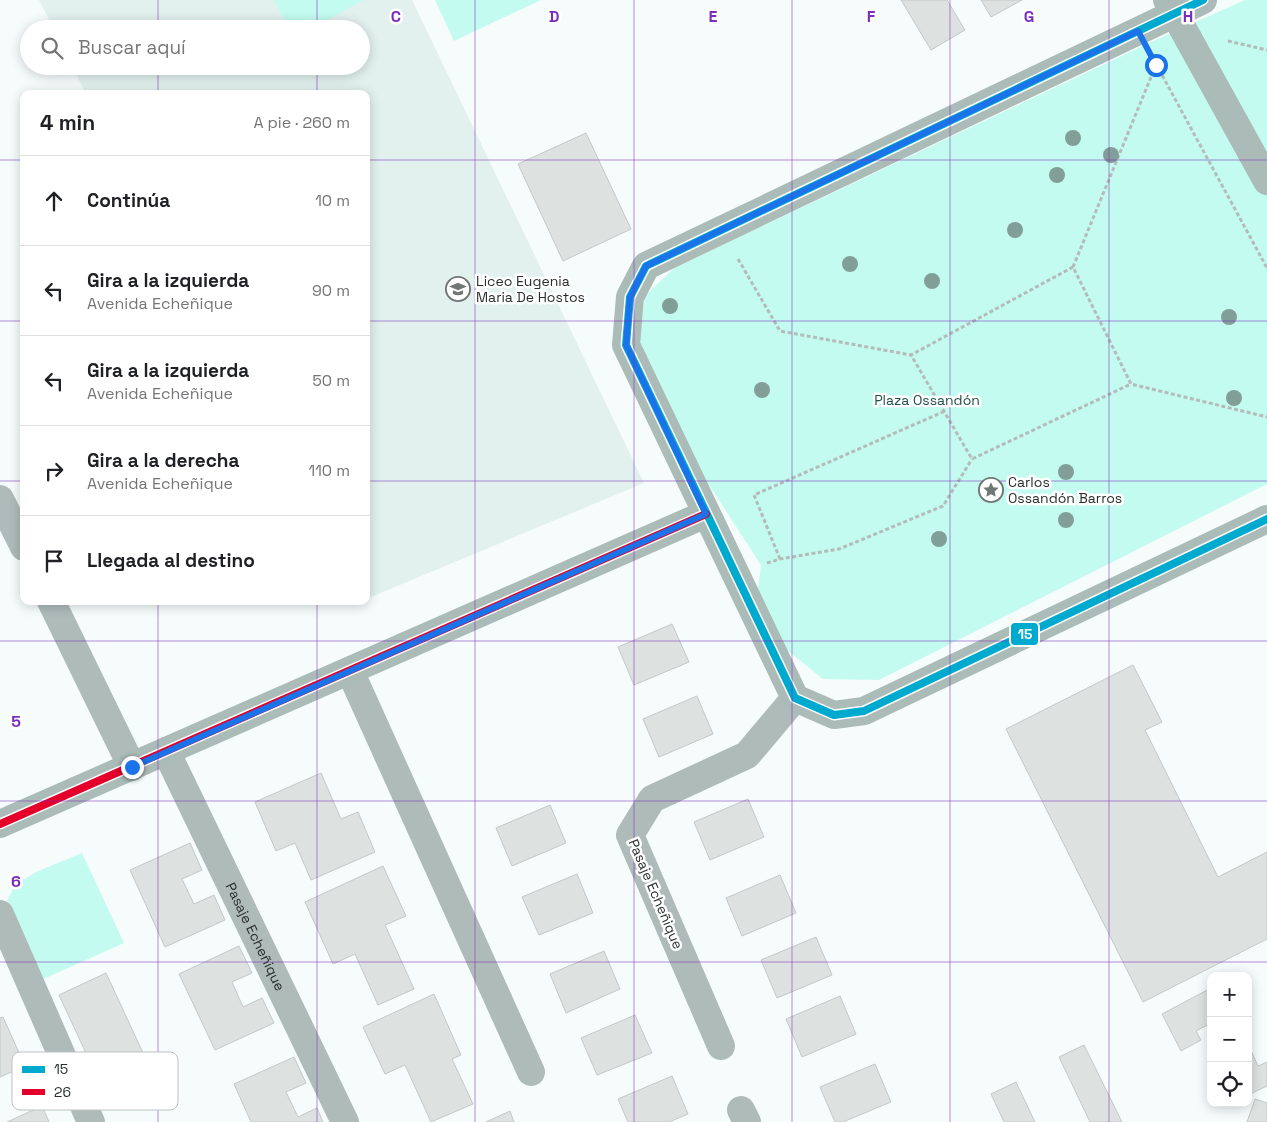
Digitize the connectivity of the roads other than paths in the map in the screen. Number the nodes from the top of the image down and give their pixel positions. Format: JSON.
{"nodes":[{"id":1,"x":1203,"y":0,"type":"edge"},
{"id":2,"x":1171,"y":6,"type":"edge"},
{"id":3,"x":1267,"y":181,"type":"edge"},
{"id":4,"x":0,"y":499,"type":"edge"},
{"id":5,"x":706,"y":514,"type":"junction"},
{"id":6,"x":1267,"y":519,"type":"edge"},
{"id":7,"x":20,"y":539,"type":"edge"},
{"id":8,"x":53,"y":605,"type":"edge"},
{"id":9,"x":350,"y":671,"type":"junction"},
{"id":10,"x":795,"y":698,"type":"junction"},
{"id":11,"x":166,"y":752,"type":"junction"},
{"id":12,"x":132,"y":767,"type":"junction"},
{"id":13,"x":0,"y":824,"type":"edge"},
{"id":14,"x":0,"y":914,"type":"edge"},
{"id":15,"x":721,"y":1046,"type":"dead end"},
{"id":16,"x":60,"y":1052,"type":"edge"},
{"id":17,"x":531,"y":1072,"type":"dead end"},
{"id":18,"x":86,"y":1110,"type":"edge"},
{"id":19,"x":91,"y":1122,"type":"edge"},
{"id":20,"x":345,"y":1122,"type":"edge"}],
"edges":[{"from":1,"to":2,"type":"street"},
{"from":2,"to":3,"type":"street"},
{"from":2,"to":5,"type":"street"},
{"from":4,"to":7,"type":"street"},
{"from":5,"to":9,"type":"street"},
{"from":5,"to":10,"type":"street"},
{"from":6,"to":10,"type":"street"},
{"from":8,"to":12,"type":"street"},
{"from":9,"to":11,"type":"street"},
{"from":9,"to":17,"type":"street"},
{"from":10,"to":15,"type":"street","name":"Pasaje Echeñique"},
{"from":11,"to":12,"type":"street"},
{"from":11,"to":20,"type":"street","name":"Pasaje Echeñique"},
{"from":12,"to":13,"type":"street"},
{"from":14,"to":16,"type":"street"},
{"from":18,"to":19,"type":"street"}]}
